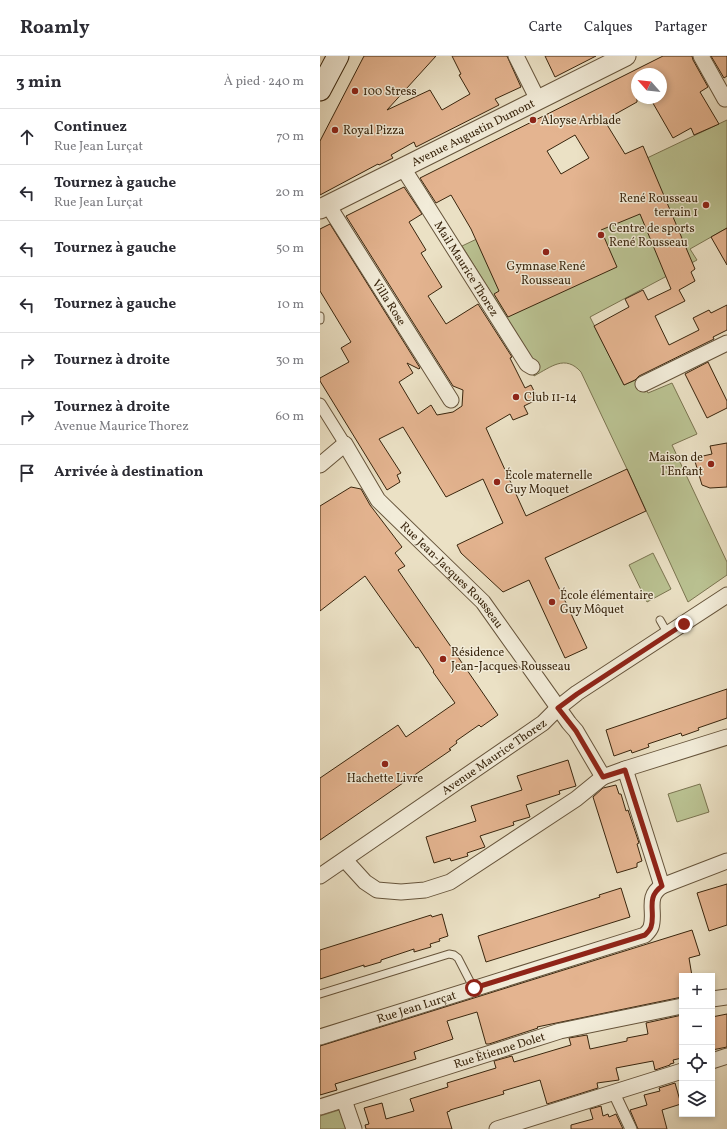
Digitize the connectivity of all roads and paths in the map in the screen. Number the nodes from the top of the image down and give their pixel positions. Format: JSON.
{"nodes":[{"id":1,"x":338,"y":56,"type":"edge"},
{"id":2,"x":516,"y":56,"type":"edge"},
{"id":3,"x":626,"y":56,"type":"edge"},
{"id":4,"x":701,"y":56,"type":"edge"},
{"id":5,"x":320,"y":90,"type":"edge"},
{"id":6,"x":725,"y":99,"type":"dead end"},
{"id":7,"x":538,"y":100,"type":"junction"},
{"id":8,"x":404,"y":168,"type":"junction"},
{"id":9,"x":324,"y":207,"type":"edge"},
{"id":10,"x":320,"y":316,"type":"edge"},
{"id":11,"x":320,"y":320,"type":"edge"},
{"id":12,"x":727,"y":343,"type":"edge"},
{"id":13,"x":532,"y":367,"type":"dead end"},
{"id":14,"x":643,"y":384,"type":"dead end"},
{"id":15,"x":451,"y":400,"type":"dead end"},
{"id":16,"x":320,"y":404,"type":"edge"},
{"id":17,"x":344,"y":444,"type":"junction"},
{"id":18,"x":320,"y":465,"type":"edge"},
{"id":19,"x":727,"y":595,"type":"edge"},
{"id":20,"x":660,"y":620,"type":"dead end"},
{"id":21,"x":668,"y":634,"type":"junction"},
{"id":22,"x":558,"y":708,"type":"junction"},
{"id":23,"x":727,"y":737,"type":"edge"},
{"id":24,"x":625,"y":770,"type":"junction"},
{"id":25,"x":603,"y":777,"type":"junction"},
{"id":26,"x":345,"y":860,"type":"junction"},
{"id":27,"x":727,"y":861,"type":"edge"},
{"id":28,"x":320,"y":876,"type":"edge"},
{"id":29,"x":662,"y":886,"type":"junction"},
{"id":30,"x":474,"y":988,"type":"junction"},
{"id":31,"x":320,"y":994,"type":"edge"},
{"id":32,"x":727,"y":997,"type":"edge"},
{"id":33,"x":715,"y":999,"type":"edge"},
{"id":34,"x":679,"y":1007,"type":"edge"},
{"id":35,"x":320,"y":1037,"type":"edge"},
{"id":36,"x":727,"y":1056,"type":"edge"},
{"id":37,"x":715,"y":1060,"type":"edge"},
{"id":38,"x":679,"y":1071,"type":"edge"},
{"id":39,"x":614,"y":1093,"type":"junction"},
{"id":40,"x":344,"y":1100,"type":"junction"},
{"id":41,"x":320,"y":1107,"type":"edge"},
{"id":42,"x":354,"y":1129,"type":"edge"},
{"id":43,"x":497,"y":1129,"type":"edge"},
{"id":44,"x":630,"y":1129,"type":"edge"}],
"edges":[{"from":1,"to":5,"type":"main road"},
{"from":2,"to":7,"type":"street"},
{"from":3,"to":7,"type":"street","name":"Avenue Augustin Dumont"},
{"from":4,"to":6,"type":"street"},
{"from":7,"to":8,"type":"street","name":"Avenue Augustin Dumont"},
{"from":8,"to":9,"type":"street","name":"Avenue Augustin Dumont"},
{"from":8,"to":13,"type":"street","name":"Mail Maurice Thorez"},
{"from":9,"to":15,"type":"street","name":"Villa Rose"},
{"from":10,"to":11,"type":"lane"},
{"from":12,"to":14,"type":"street"},
{"from":16,"to":17,"type":"street","name":"Rue Jean-Jacques Rousseau"},
{"from":17,"to":18,"type":"street"},
{"from":17,"to":22,"type":"street","name":"Rue Jean-Jacques Rousseau"},
{"from":19,"to":21,"type":"street","name":"Avenue Maurice Thorez"},
{"from":20,"to":21,"type":"lane"},
{"from":21,"to":22,"type":"street","name":"Avenue Maurice Thorez"},
{"from":22,"to":25,"type":"street","name":"Rue Jean-Jacques Rousseau"},
{"from":22,"to":26,"type":"street","name":"Avenue Maurice Thorez"},
{"from":23,"to":24,"type":"street"},
{"from":24,"to":25,"type":"street"},
{"from":24,"to":29,"type":"street"},
{"from":25,"to":26,"type":"street"},
{"from":26,"to":28,"type":"street","name":"Avenue Maurice Thorez"},
{"from":27,"to":29,"type":"street"},
{"from":29,"to":30,"type":"street","name":"Rue Jean Lurçat"},
{"from":30,"to":31,"type":"lane"},
{"from":30,"to":35,"type":"street","name":"Rue Jean Lurçat"},
{"from":32,"to":33,"type":"street"},
{"from":34,"to":40,"type":"street","name":"Rue Étienne Dolet"},
{"from":36,"to":37,"type":"street"},
{"from":38,"to":39,"type":"street"},
{"from":39,"to":43,"type":"street"},
{"from":39,"to":44,"type":"street"},
{"from":40,"to":41,"type":"street","name":"Rue Étienne Dolet"},
{"from":40,"to":42,"type":"street"}]}
